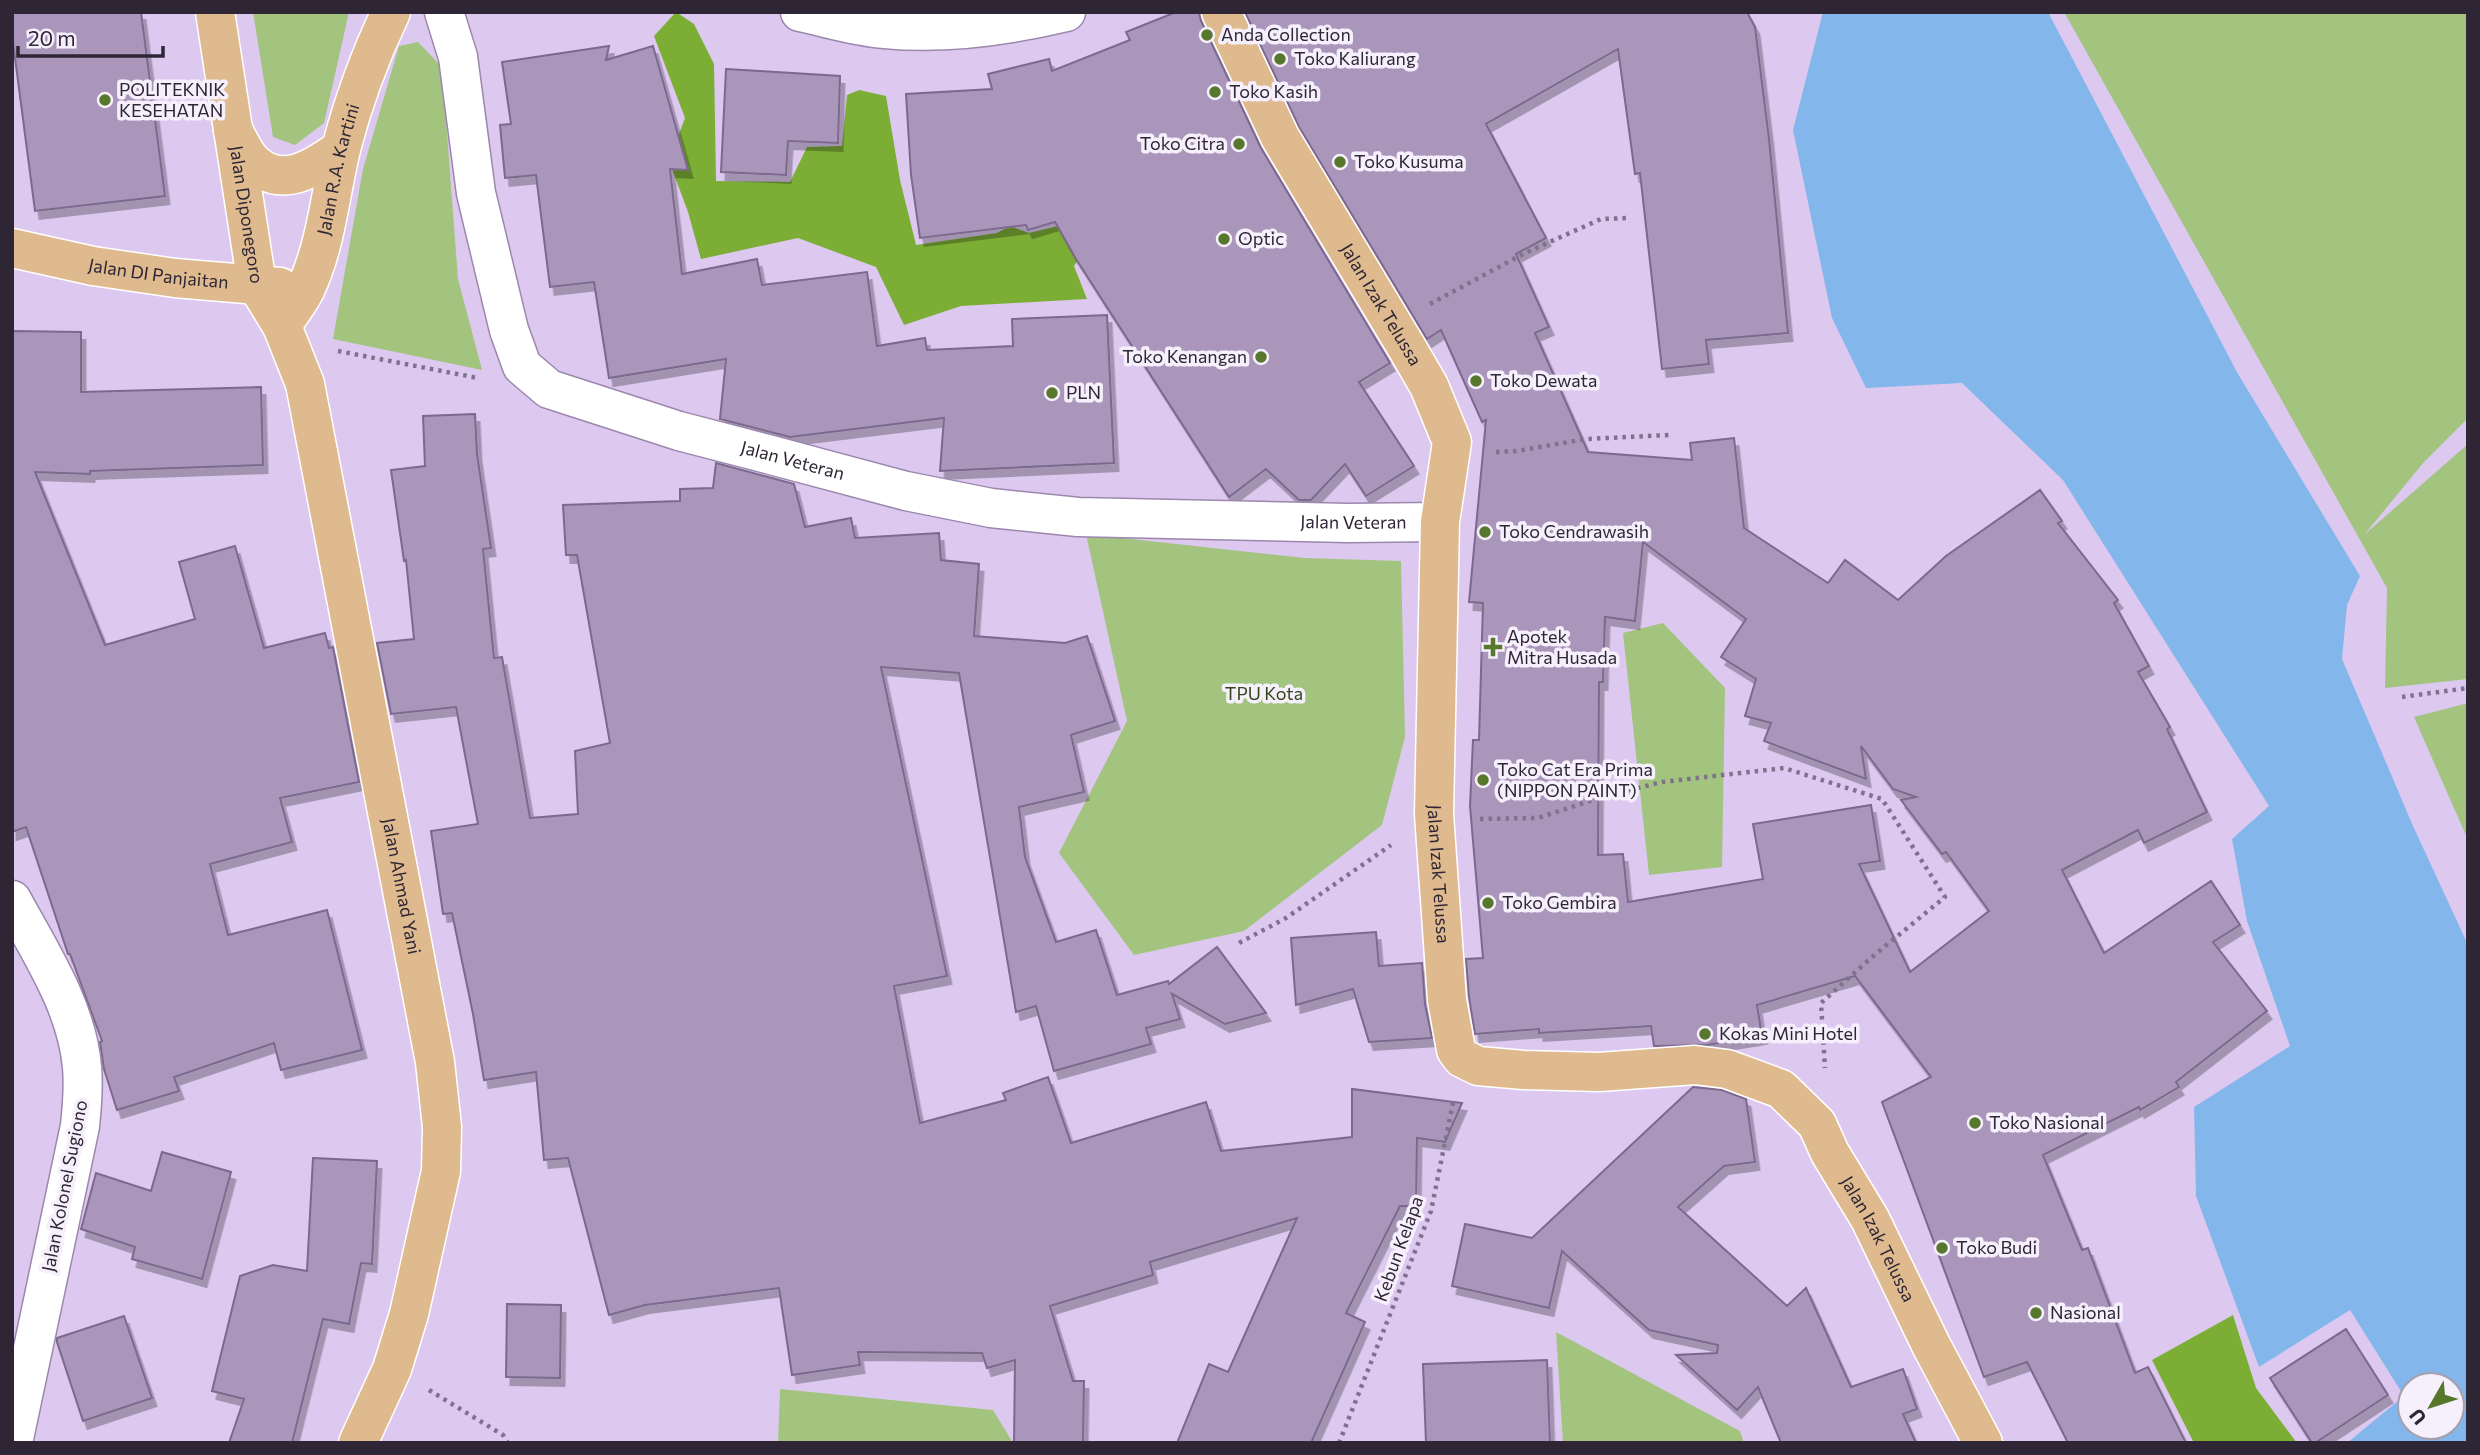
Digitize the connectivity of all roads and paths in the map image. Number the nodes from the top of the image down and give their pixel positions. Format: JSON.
{"nodes":[{"id":1,"x":215,"y":12,"type":"edge"},
{"id":2,"x":391,"y":12,"type":"edge"},
{"id":3,"x":444,"y":12,"type":"edge"},
{"id":4,"x":800,"y":12,"type":"edge"},
{"id":5,"x":1066,"y":12,"type":"edge"},
{"id":6,"x":1221,"y":12,"type":"edge"},
{"id":7,"x":233,"y":130,"type":"junction"},
{"id":8,"x":341,"y":149,"type":"junction"},
{"id":9,"x":1629,"y":218,"type":"dead end"},
{"id":10,"x":12,"y":248,"type":"edge"},
{"id":11,"x":257,"y":285,"type":"junction"},
{"id":12,"x":305,"y":289,"type":"junction"},
{"id":13,"x":1393,"y":325,"type":"junction"},
{"id":14,"x":282,"y":326,"type":"junction"},
{"id":15,"x":297,"y":361,"type":"junction"},
{"id":16,"x":522,"y":366,"type":"junction"},
{"id":17,"x":1669,"y":435,"type":"dead end"},
{"id":18,"x":1452,"y":442,"type":"junction"},
{"id":19,"x":1440,"y":522,"type":"junction"},
{"id":20,"x":2468,"y":688,"type":"edge"},
{"id":21,"x":2402,"y":696,"type":"dead end"},
{"id":22,"x":1434,"y":817,"type":"junction"},
{"id":23,"x":12,"y":900,"type":"edge"},
{"id":24,"x":1240,"y":943,"type":"dead end"},
{"id":25,"x":1462,"y":1058,"type":"junction"},
{"id":26,"x":1817,"y":1124,"type":"junction"},
{"id":27,"x":392,"y":1369,"type":"junction"},
{"id":28,"x":13,"y":1443,"type":"edge"},
{"id":29,"x":358,"y":1443,"type":"edge"},
{"id":30,"x":508,"y":1443,"type":"edge"},
{"id":31,"x":1339,"y":1443,"type":"edge"},
{"id":32,"x":1983,"y":1443,"type":"edge"}],
"edges":[{"from":1,"to":7,"type":"main road","name":"Jalan Diponegoro"},
{"from":2,"to":8,"type":"main road","name":"Jalan R.A. Kartini"},
{"from":3,"to":16,"type":"street"},
{"from":4,"to":5,"type":"street"},
{"from":6,"to":13,"type":"main road","name":"Jalan Izak Telussa"},
{"from":7,"to":8,"type":"main road"},
{"from":7,"to":11,"type":"main road","name":"Jalan Diponegoro"},
{"from":8,"to":12,"type":"main road","name":"Jalan R.A. Kartini"},
{"from":9,"to":13,"type":"path"},
{"from":10,"to":11,"type":"main road","name":"Jalan DI Panjaitan"},
{"from":11,"to":12,"type":"main road","name":"Jalan DI Panjaitan"},
{"from":11,"to":14,"type":"main road","name":"Jalan Diponegoro"},
{"from":12,"to":14,"type":"main road","name":"Jalan R.A. Kartini"},
{"from":13,"to":18,"type":"main road","name":"Jalan Izak Telussa"},
{"from":14,"to":15,"type":"main road","name":"Jalan Ahmad Yani"},
{"from":15,"to":16,"type":"path"},
{"from":15,"to":27,"type":"main road","name":"Jalan Ahmad Yani"},
{"from":16,"to":19,"type":"street","name":"Jalan Veteran"},
{"from":17,"to":18,"type":"path"},
{"from":18,"to":19,"type":"main road","name":"Jalan Izak Telussa"},
{"from":19,"to":22,"type":"main road","name":"Jalan Izak Telussa"},
{"from":20,"to":21,"type":"path"},
{"from":22,"to":24,"type":"path"},
{"from":22,"to":25,"type":"main road","name":"Jalan Izak Telussa"},
{"from":22,"to":26,"type":"path"},
{"from":23,"to":28,"type":"street","name":"Jalan Kolonel Sugiono"},
{"from":25,"to":26,"type":"main road","name":"Jalan Izak Telussa"},
{"from":25,"to":31,"type":"path","name":"Kebun Kelapa"},
{"from":26,"to":32,"type":"main road","name":"Jalan Izak Telussa"},
{"from":27,"to":29,"type":"main road","name":"Jalan Ahmad Yani"},
{"from":27,"to":30,"type":"path"}]}
